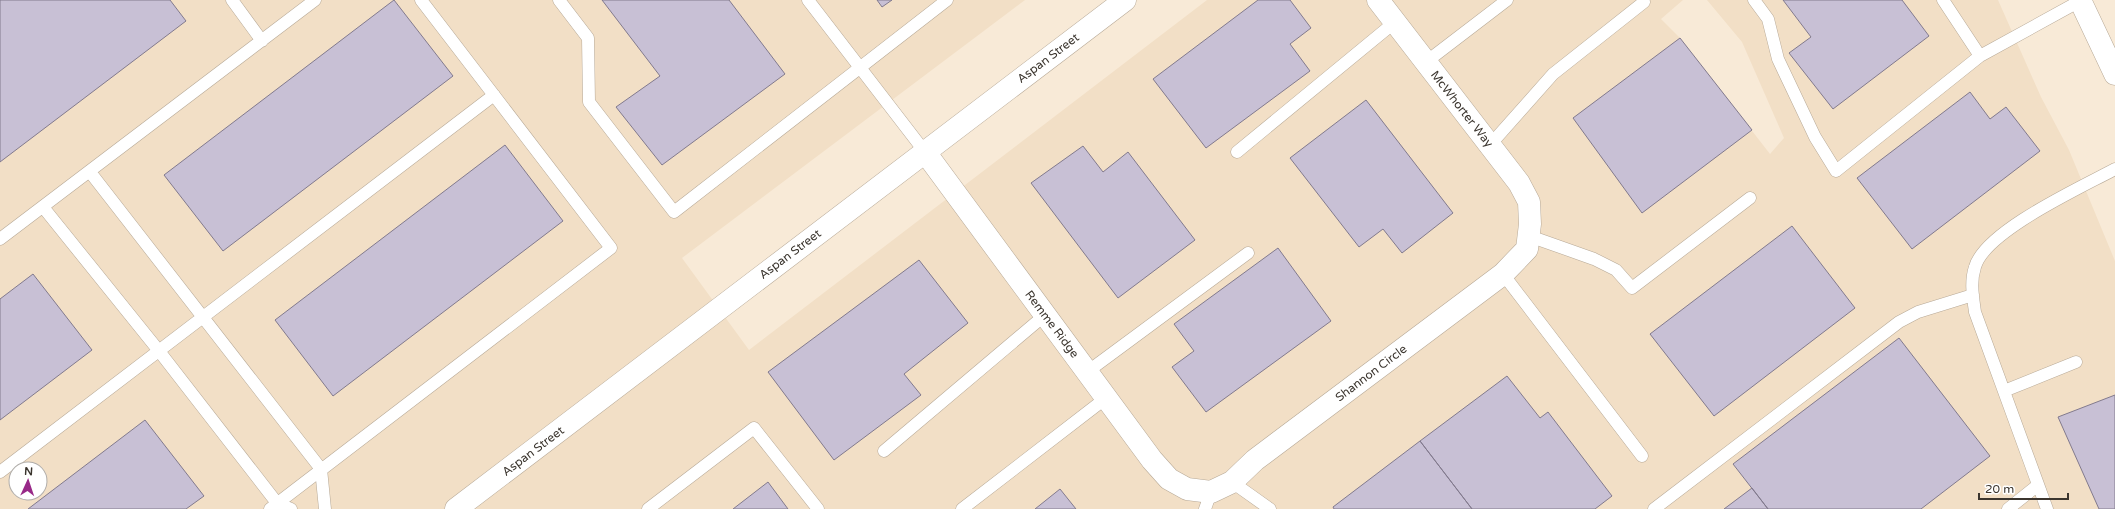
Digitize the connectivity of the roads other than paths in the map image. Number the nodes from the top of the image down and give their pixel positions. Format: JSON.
{"nodes":[{"id":1,"x":232,"y":0,"type":"edge"},
{"id":2,"x":315,"y":0,"type":"edge"},
{"id":3,"x":421,"y":0,"type":"edge"},
{"id":4,"x":559,"y":0,"type":"edge"},
{"id":5,"x":808,"y":0,"type":"edge"},
{"id":6,"x":947,"y":0,"type":"edge"},
{"id":7,"x":1125,"y":0,"type":"edge"},
{"id":8,"x":1378,"y":0,"type":"edge"},
{"id":9,"x":1507,"y":0,"type":"edge"},
{"id":10,"x":1754,"y":0,"type":"edge"},
{"id":11,"x":1943,"y":0,"type":"edge"},
{"id":12,"x":2080,"y":0,"type":"edge"},
{"id":13,"x":1644,"y":2,"type":"dead end"},
{"id":14,"x":1395,"y":22,"type":"junction"},
{"id":15,"x":262,"y":41,"type":"junction"},
{"id":16,"x":1980,"y":56,"type":"junction"},
{"id":17,"x":1426,"y":62,"type":"junction"},
{"id":18,"x":860,"y":68,"type":"junction"},
{"id":19,"x":2115,"y":74,"type":"edge"},
{"id":20,"x":494,"y":95,"type":"junction"},
{"id":21,"x":1490,"y":145,"type":"junction"},
{"id":22,"x":925,"y":152,"type":"junction"},
{"id":23,"x":1237,"y":152,"type":"dead end"},
{"id":24,"x":2115,"y":169,"type":"edge"},
{"id":25,"x":90,"y":172,"type":"junction"},
{"id":26,"x":1750,"y":198,"type":"dead end"},
{"id":27,"x":43,"y":207,"type":"junction"},
{"id":28,"x":1530,"y":230,"type":"junction"},
{"id":29,"x":0,"y":239,"type":"edge"},
{"id":30,"x":1248,"y":253,"type":"dead end"},
{"id":31,"x":1503,"y":274,"type":"junction"},
{"id":32,"x":1973,"y":295,"type":"junction"},
{"id":33,"x":1045,"y":315,"type":"junction"},
{"id":34,"x":204,"y":316,"type":"junction"},
{"id":35,"x":159,"y":350,"type":"junction"},
{"id":36,"x":2076,"y":362,"type":"dead end"},
{"id":37,"x":1087,"y":372,"type":"junction"},
{"id":38,"x":2004,"y":391,"type":"junction"},
{"id":39,"x":1106,"y":398,"type":"junction"},
{"id":40,"x":884,"y":451,"type":"dead end"},
{"id":41,"x":1642,"y":456,"type":"dead end"},
{"id":42,"x":321,"y":470,"type":"junction"},
{"id":43,"x":0,"y":472,"type":"edge"},
{"id":44,"x":1232,"y":482,"type":"junction"},
{"id":45,"x":2038,"y":486,"type":"junction"},
{"id":46,"x":1187,"y":489,"type":"joint"},
{"id":47,"x":1208,"y":500,"type":"edge"},
{"id":48,"x":273,"y":506,"type":"edge"},
{"id":49,"x":291,"y":509,"type":"edge"},
{"id":50,"x":325,"y":509,"type":"edge"},
{"id":51,"x":456,"y":509,"type":"edge"},
{"id":52,"x":648,"y":509,"type":"edge"},
{"id":53,"x":818,"y":509,"type":"edge"},
{"id":54,"x":962,"y":509,"type":"edge"},
{"id":55,"x":1270,"y":509,"type":"edge"},
{"id":56,"x":1654,"y":509,"type":"edge"},
{"id":57,"x":2008,"y":509,"type":"edge"},
{"id":58,"x":2047,"y":509,"type":"edge"}],
"edges":[{"from":1,"to":15,"type":"lane"},
{"from":2,"to":15,"type":"lane"},
{"from":3,"to":20,"type":"lane"},
{"from":4,"to":18,"type":"lane"},
{"from":5,"to":18,"type":"lane"},
{"from":6,"to":18,"type":"lane"},
{"from":7,"to":22,"type":"street","name":"Aspan Street"},
{"from":8,"to":14,"type":"street","name":"McWhorter Way"},
{"from":9,"to":17,"type":"lane"},
{"from":10,"to":16,"type":"lane"},
{"from":11,"to":16,"type":"lane"},
{"from":12,"to":16,"type":"lane"},
{"from":12,"to":19,"type":"street"},
{"from":13,"to":21,"type":"lane"},
{"from":14,"to":17,"type":"street","name":"McWhorter Way"},
{"from":14,"to":23,"type":"lane"},
{"from":15,"to":25,"type":"lane"},
{"from":17,"to":21,"type":"street","name":"McWhorter Way"},
{"from":18,"to":22,"type":"lane"},
{"from":20,"to":34,"type":"lane"},
{"from":20,"to":42,"type":"lane"},
{"from":21,"to":28,"type":"street","name":"McWhorter Way"},
{"from":22,"to":33,"type":"street","name":"Remme Ridge"},
{"from":22,"to":51,"type":"street","name":"Aspan Street"},
{"from":24,"to":32,"type":"lane"},
{"from":25,"to":27,"type":"lane"},
{"from":25,"to":34,"type":"lane"},
{"from":26,"to":28,"type":"lane"},
{"from":27,"to":29,"type":"lane"},
{"from":27,"to":35,"type":"lane"},
{"from":28,"to":31,"type":"street","name":"Shannon Circle"},
{"from":30,"to":37,"type":"lane"},
{"from":31,"to":41,"type":"lane"},
{"from":31,"to":44,"type":"street","name":"Shannon Circle"},
{"from":32,"to":38,"type":"lane"},
{"from":32,"to":56,"type":"lane"},
{"from":33,"to":37,"type":"street","name":"Remme Ridge"},
{"from":33,"to":40,"type":"lane"},
{"from":34,"to":35,"type":"lane"},
{"from":34,"to":42,"type":"lane"},
{"from":35,"to":43,"type":"lane"},
{"from":35,"to":48,"type":"lane"},
{"from":36,"to":38,"type":"lane"},
{"from":37,"to":39,"type":"street","name":"Remme Ridge"},
{"from":38,"to":45,"type":"lane"},
{"from":39,"to":46,"type":"street","name":"Remme Ridge"},
{"from":39,"to":54,"type":"lane"},
{"from":42,"to":48,"type":"lane"},
{"from":42,"to":50,"type":"lane"},
{"from":44,"to":47,"type":"street","name":"Shannon Circle"},
{"from":44,"to":55,"type":"lane"},
{"from":45,"to":57,"type":"lane"},
{"from":45,"to":58,"type":"lane"},
{"from":46,"to":47,"type":"street","name":"Shannon Circle"},
{"from":48,"to":49,"type":"lane"},
{"from":52,"to":53,"type":"lane"}]}
